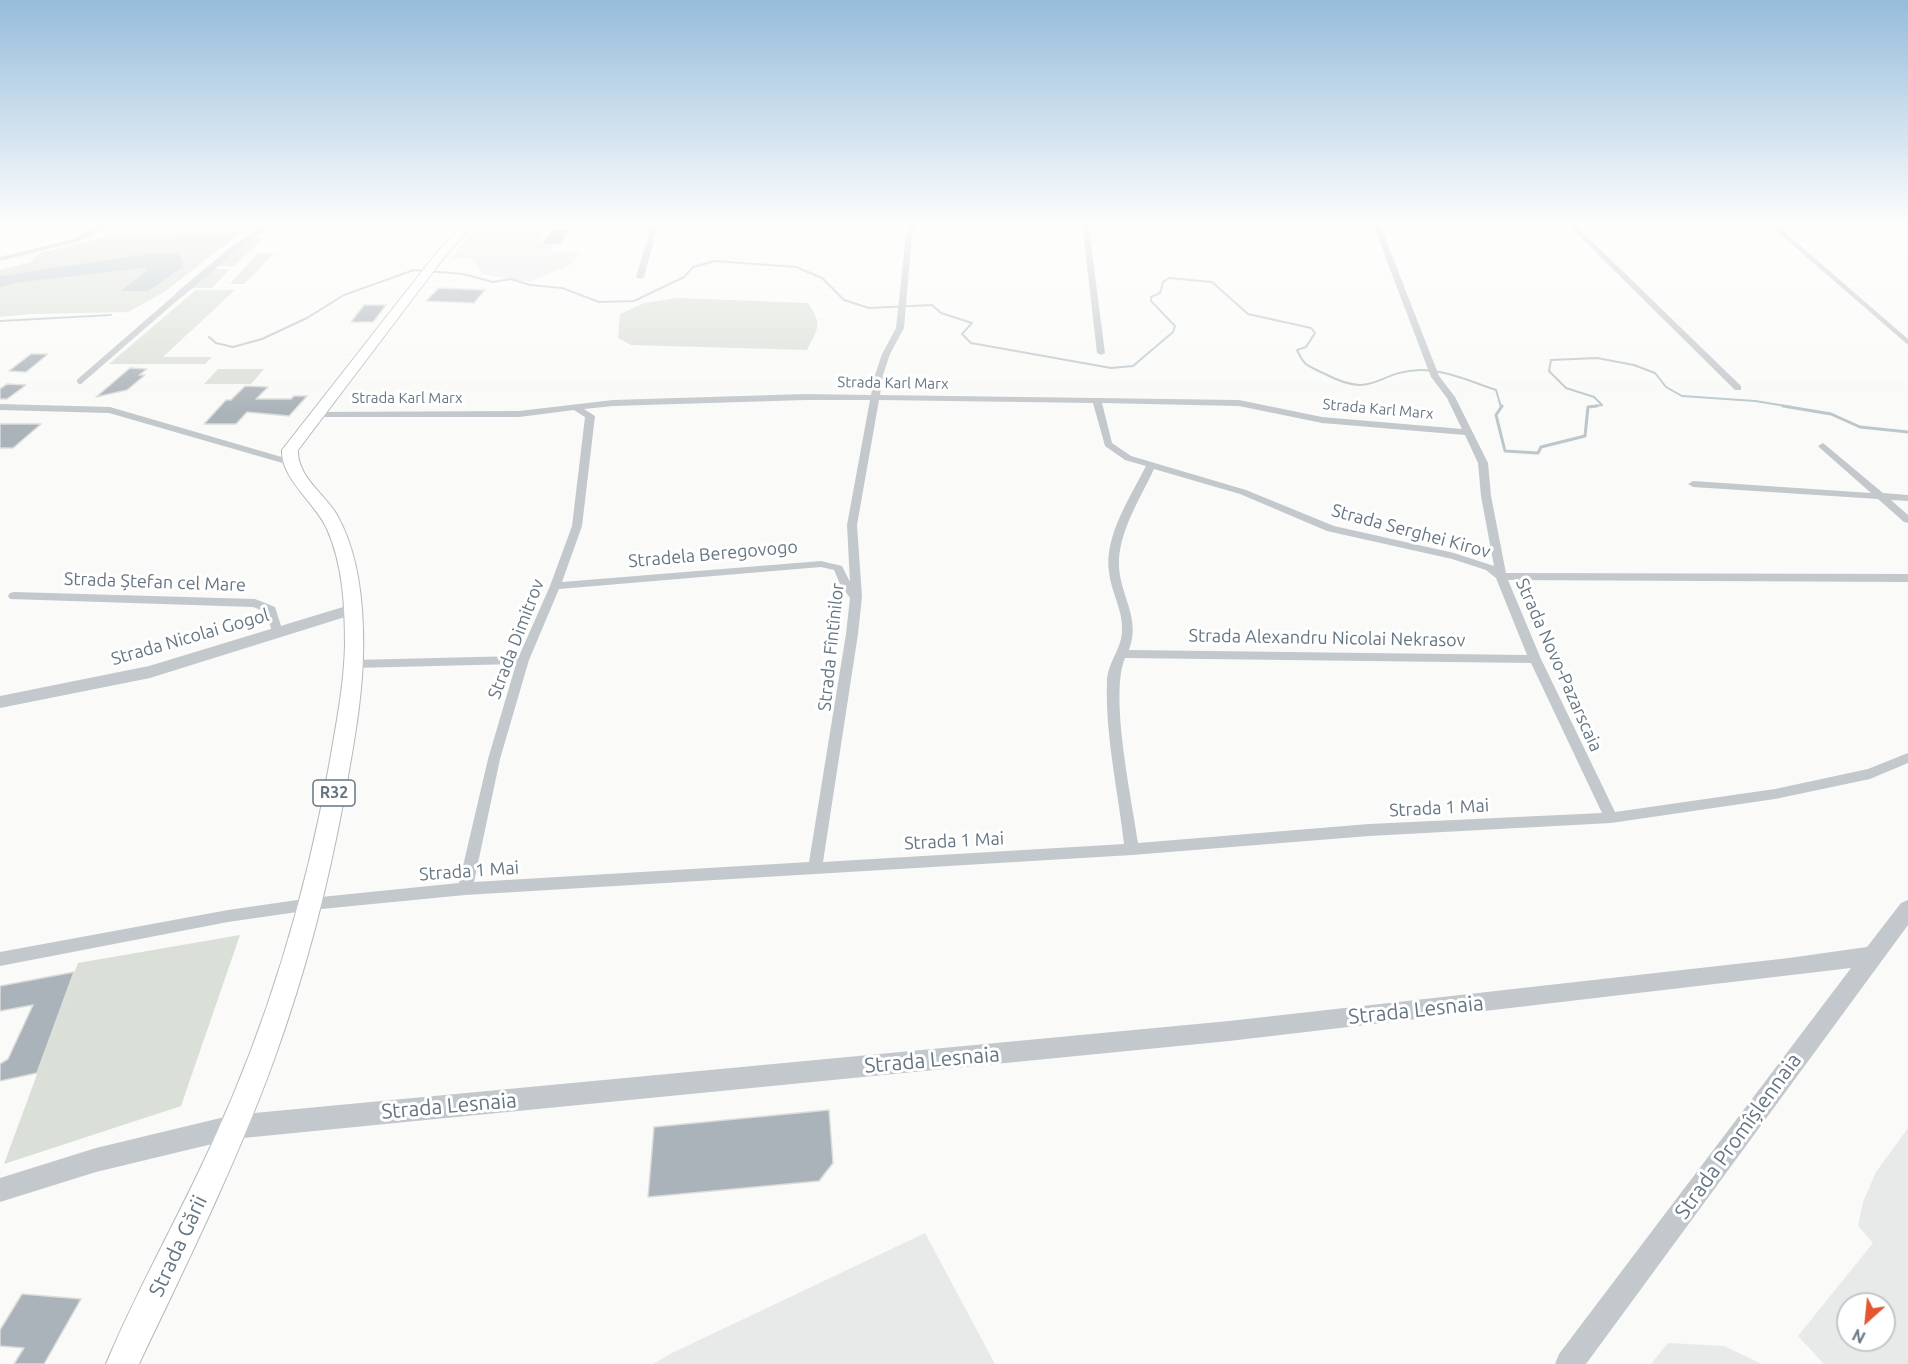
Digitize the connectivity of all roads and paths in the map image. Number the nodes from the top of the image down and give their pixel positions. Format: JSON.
{"nodes":[{"id":1,"x":190,"y":286,"type":"edge"},
{"id":2,"x":417,"y":286,"type":"edge"},
{"id":3,"x":904,"y":286,"type":"edge"},
{"id":4,"x":1093,"y":286,"type":"edge"},
{"id":5,"x":1399,"y":286,"type":"edge"},
{"id":6,"x":1633,"y":286,"type":"edge"},
{"id":7,"x":1842,"y":286,"type":"edge"},
{"id":8,"x":179,"y":295,"type":"joint"},
{"id":9,"x":1908,"y":343,"type":"edge"},
{"id":10,"x":1101,"y":353,"type":"dead end"},
{"id":11,"x":80,"y":381,"type":"dead end"},
{"id":12,"x":1738,"y":387,"type":"dead end"},
{"id":13,"x":876,"y":398,"type":"junction"},
{"id":14,"x":1096,"y":402,"type":"junction"},
{"id":15,"x":4,"y":406,"type":"edge"},
{"id":16,"x":576,"y":408,"type":"junction"},
{"id":17,"x":316,"y":414,"type":"junction"},
{"id":18,"x":1467,"y":432,"type":"junction"},
{"id":19,"x":1823,"y":446,"type":"dead end"},
{"id":20,"x":290,"y":462,"type":"junction"},
{"id":21,"x":1151,"y":466,"type":"junction"},
{"id":22,"x":1693,"y":484,"type":"dead end"},
{"id":23,"x":1882,"y":497,"type":"junction"},
{"id":24,"x":1908,"y":498,"type":"edge"},
{"id":25,"x":1908,"y":520,"type":"edge"},
{"id":26,"x":1501,"y":576,"type":"junction"},
{"id":27,"x":1908,"y":578,"type":"edge"},
{"id":28,"x":555,"y":586,"type":"junction"},
{"id":29,"x":14,"y":596,"type":"dead end"},
{"id":30,"x":856,"y":597,"type":"junction"},
{"id":31,"x":353,"y":609,"type":"junction"},
{"id":32,"x":277,"y":632,"type":"junction"},
{"id":33,"x":1119,"y":654,"type":"junction"},
{"id":34,"x":1535,"y":659,"type":"junction"},
{"id":35,"x":523,"y":660,"type":"junction"},
{"id":36,"x":354,"y":664,"type":"junction"},
{"id":37,"x":0,"y":702,"type":"edge"},
{"id":38,"x":1908,"y":758,"type":"edge"},
{"id":39,"x":1611,"y":818,"type":"junction"},
{"id":40,"x":1132,"y":849,"type":"junction"},
{"id":41,"x":815,"y":866,"type":"junction"},
{"id":42,"x":465,"y":889,"type":"junction"},
{"id":43,"x":311,"y":904,"type":"junction"},
{"id":44,"x":1908,"y":909,"type":"edge"},
{"id":45,"x":1871,"y":956,"type":"junction"},
{"id":46,"x":0,"y":959,"type":"edge"},
{"id":47,"x":233,"y":1127,"type":"junction"},
{"id":48,"x":0,"y":1190,"type":"edge"},
{"id":49,"x":122,"y":1364,"type":"edge"},
{"id":50,"x":1569,"y":1364,"type":"edge"}],
"edges":[{"from":1,"to":8,"type":"street"},
{"from":2,"to":17,"type":"main road"},
{"from":3,"to":13,"type":"street","name":"Strada Fîntînilor"},
{"from":4,"to":10,"type":"street"},
{"from":5,"to":18,"type":"street","name":"Strada Novo-Pazarscaia"},
{"from":6,"to":12,"type":"street"},
{"from":7,"to":9,"type":"street"},
{"from":8,"to":11,"type":"street"},
{"from":13,"to":14,"type":"street","name":"Strada Karl Marx"},
{"from":13,"to":16,"type":"street","name":"Strada Karl Marx"},
{"from":13,"to":30,"type":"street","name":"Strada Fîntînilor"},
{"from":14,"to":18,"type":"street","name":"Strada Karl Marx"},
{"from":14,"to":21,"type":"street","name":"Strada Serghei Kirov"},
{"from":15,"to":20,"type":"street"},
{"from":16,"to":17,"type":"street","name":"Strada Karl Marx"},
{"from":16,"to":28,"type":"street","name":"Strada Dimitrov"},
{"from":17,"to":20,"type":"main road"},
{"from":18,"to":26,"type":"street","name":"Strada Novo-Pazarscaia"},
{"from":19,"to":23,"type":"street"},
{"from":20,"to":31,"type":"main road","number":"R32"},
{"from":21,"to":26,"type":"street","name":"Strada Serghei Kirov"},
{"from":21,"to":33,"type":"street"},
{"from":22,"to":23,"type":"street"},
{"from":23,"to":24,"type":"street"},
{"from":23,"to":25,"type":"street"},
{"from":26,"to":27,"type":"street","name":"Strada Serghei Kirov"},
{"from":26,"to":34,"type":"street","name":"Strada Novo-Pazarscaia"},
{"from":28,"to":30,"type":"street","name":"Stradela Beregovogo"},
{"from":28,"to":35,"type":"street","name":"Strada Dimitrov"},
{"from":29,"to":32,"type":"street","name":"Strada Ștefan cel Mare"},
{"from":30,"to":41,"type":"street","name":"Strada Fîntînilor"},
{"from":31,"to":32,"type":"street","name":"Strada Nicolai Gogol"},
{"from":31,"to":36,"type":"main road","number":"R32"},
{"from":32,"to":37,"type":"street","name":"Strada Nicolai Gogol"},
{"from":33,"to":34,"type":"street","name":"Strada Alexandru Nicolai Nekrasov"},
{"from":33,"to":40,"type":"street"},
{"from":34,"to":39,"type":"street","name":"Strada Novo-Pazarscaia"},
{"from":35,"to":36,"type":"street"},
{"from":35,"to":42,"type":"street","name":"Strada Dimitrov"},
{"from":36,"to":43,"type":"main road","number":"R32"},
{"from":38,"to":39,"type":"street","name":"Strada 1 Mai"},
{"from":39,"to":40,"type":"street","name":"Strada 1 Mai"},
{"from":40,"to":41,"type":"street","name":"Strada 1 Mai"},
{"from":41,"to":42,"type":"street","name":"Strada 1 Mai"},
{"from":42,"to":43,"type":"street","name":"Strada 1 Mai"},
{"from":43,"to":46,"type":"street","name":"Strada 1 Mai"},
{"from":43,"to":47,"type":"main road","number":"R32"},
{"from":44,"to":45,"type":"street","name":"Strada Promîșlennaia"},
{"from":45,"to":47,"type":"street","name":"Strada Lesnaia"},
{"from":45,"to":50,"type":"street","name":"Strada Promîșlennaia"},
{"from":47,"to":48,"type":"street","name":"Strada Lesnaia"},
{"from":47,"to":49,"type":"main road","name":"Strada Gării","number":"R32"}]}
